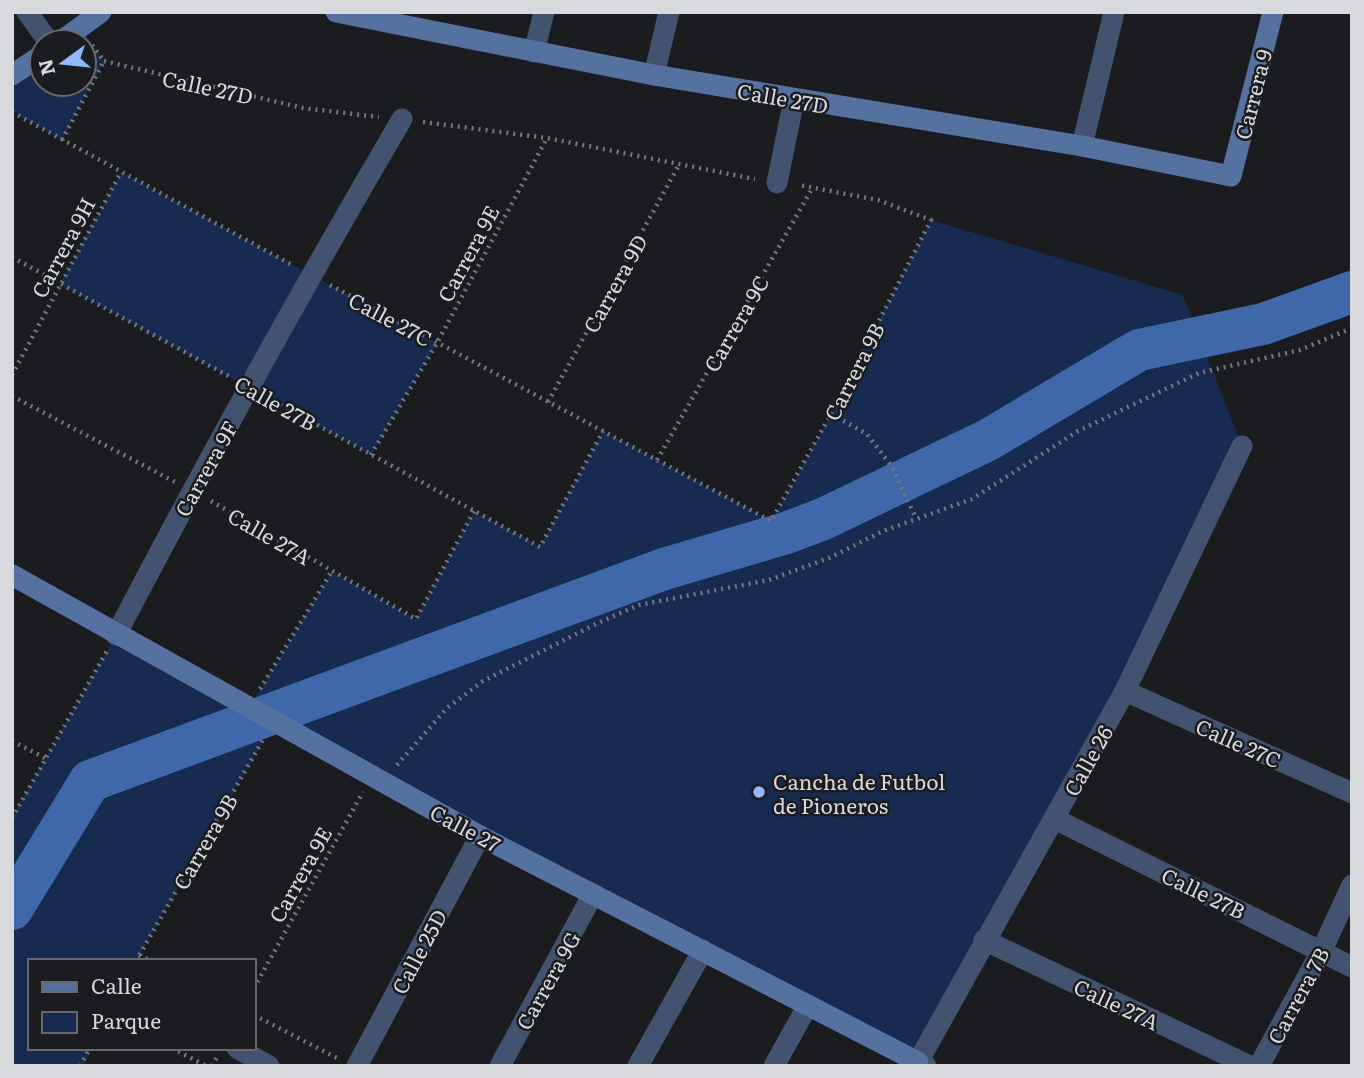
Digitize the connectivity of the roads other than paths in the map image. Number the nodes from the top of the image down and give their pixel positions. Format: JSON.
{"nodes":[{"id":1,"x":27,"y":12,"type":"edge"},
{"id":2,"x":101,"y":12,"type":"edge"},
{"id":3,"x":336,"y":12,"type":"edge"},
{"id":4,"x":544,"y":12,"type":"edge"},
{"id":5,"x":669,"y":12,"type":"edge"},
{"id":6,"x":1114,"y":12,"type":"edge"},
{"id":7,"x":1273,"y":12,"type":"edge"},
{"id":8,"x":409,"y":19,"type":"edge"},
{"id":9,"x":39,"y":28,"type":"edge"},
{"id":10,"x":79,"y":28,"type":"edge"},
{"id":11,"x":534,"y":52,"type":"junction"},
{"id":12,"x":28,"y":64,"type":"edge"},
{"id":13,"x":12,"y":75,"type":"edge"},
{"id":14,"x":654,"y":75,"type":"junction"},
{"id":15,"x":794,"y":99,"type":"junction"},
{"id":16,"x":402,"y":119,"type":"road end"},
{"id":17,"x":1082,"y":146,"type":"junction"},
{"id":18,"x":1231,"y":176,"type":"joint"},
{"id":19,"x":776,"y":183,"type":"road end"},
{"id":20,"x":1242,"y":446,"type":"dead end"},
{"id":21,"x":12,"y":575,"type":"edge"},
{"id":22,"x":116,"y":635,"type":"junction"},
{"id":23,"x":1125,"y":691,"type":"junction"},
{"id":24,"x":1352,"y":793,"type":"edge"},
{"id":25,"x":1055,"y":819,"type":"junction"},
{"id":26,"x":480,"y":836,"type":"junction"},
{"id":27,"x":1352,"y":885,"type":"edge"},
{"id":28,"x":593,"y":894,"type":"junction"},
{"id":29,"x":984,"y":940,"type":"junction"},
{"id":30,"x":703,"y":950,"type":"junction"},
{"id":31,"x":1322,"y":950,"type":"junction"},
{"id":32,"x":1352,"y":967,"type":"edge"},
{"id":33,"x":808,"y":1005,"type":"junction"},
{"id":34,"x":241,"y":1050,"type":"edge"},
{"id":35,"x":348,"y":1063,"type":"edge"},
{"id":36,"x":920,"y":1064,"type":"edge"},
{"id":37,"x":269,"y":1066,"type":"edge"},
{"id":38,"x":500,"y":1066,"type":"edge"},
{"id":39,"x":638,"y":1066,"type":"edge"},
{"id":40,"x":774,"y":1066,"type":"edge"},
{"id":41,"x":1250,"y":1066,"type":"edge"},
{"id":42,"x":1259,"y":1066,"type":"edge"}],
"edges":[{"from":1,"to":9,"type":"street"},
{"from":2,"to":10,"type":"street"},
{"from":3,"to":8,"type":"street","name":"Calle 27D"},
{"from":4,"to":11,"type":"street"},
{"from":5,"to":14,"type":"street"},
{"from":6,"to":17,"type":"street"},
{"from":7,"to":18,"type":"street","name":"Carrera 9"},
{"from":8,"to":11,"type":"street","name":"Calle 27D"},
{"from":11,"to":14,"type":"street","name":"Calle 27D"},
{"from":12,"to":13,"type":"street"},
{"from":14,"to":15,"type":"street","name":"Calle 27D"},
{"from":15,"to":17,"type":"street","name":"Calle 27D"},
{"from":15,"to":19,"type":"street"},
{"from":16,"to":22,"type":"street","name":"Carrera 9F"},
{"from":17,"to":18,"type":"street","name":"Calle 27D"},
{"from":20,"to":23,"type":"street","name":"Calle 26"},
{"from":21,"to":22,"type":"street","name":"Calle 27"},
{"from":22,"to":26,"type":"street","name":"Calle 27"},
{"from":23,"to":24,"type":"street","name":"Calle 27C"},
{"from":23,"to":25,"type":"street","name":"Calle 26"},
{"from":25,"to":29,"type":"street","name":"Calle 26"},
{"from":25,"to":31,"type":"street","name":"Calle 27B"},
{"from":26,"to":28,"type":"street","name":"Calle 27"},
{"from":26,"to":35,"type":"street","name":"Calle 25D"},
{"from":27,"to":31,"type":"street","name":"Carrera 7B"},
{"from":28,"to":30,"type":"street","name":"Calle 27"},
{"from":28,"to":38,"type":"street","name":"Carrera 9G"},
{"from":29,"to":36,"type":"street","name":"Calle 26"},
{"from":29,"to":41,"type":"street","name":"Calle 27A"},
{"from":30,"to":33,"type":"street","name":"Calle 27"},
{"from":30,"to":39,"type":"street"},
{"from":31,"to":32,"type":"street","name":"Calle 27B"},
{"from":31,"to":42,"type":"street","name":"Carrera 7B"},
{"from":33,"to":36,"type":"street","name":"Calle 27"},
{"from":33,"to":40,"type":"street"},
{"from":34,"to":37,"type":"street"}]}
